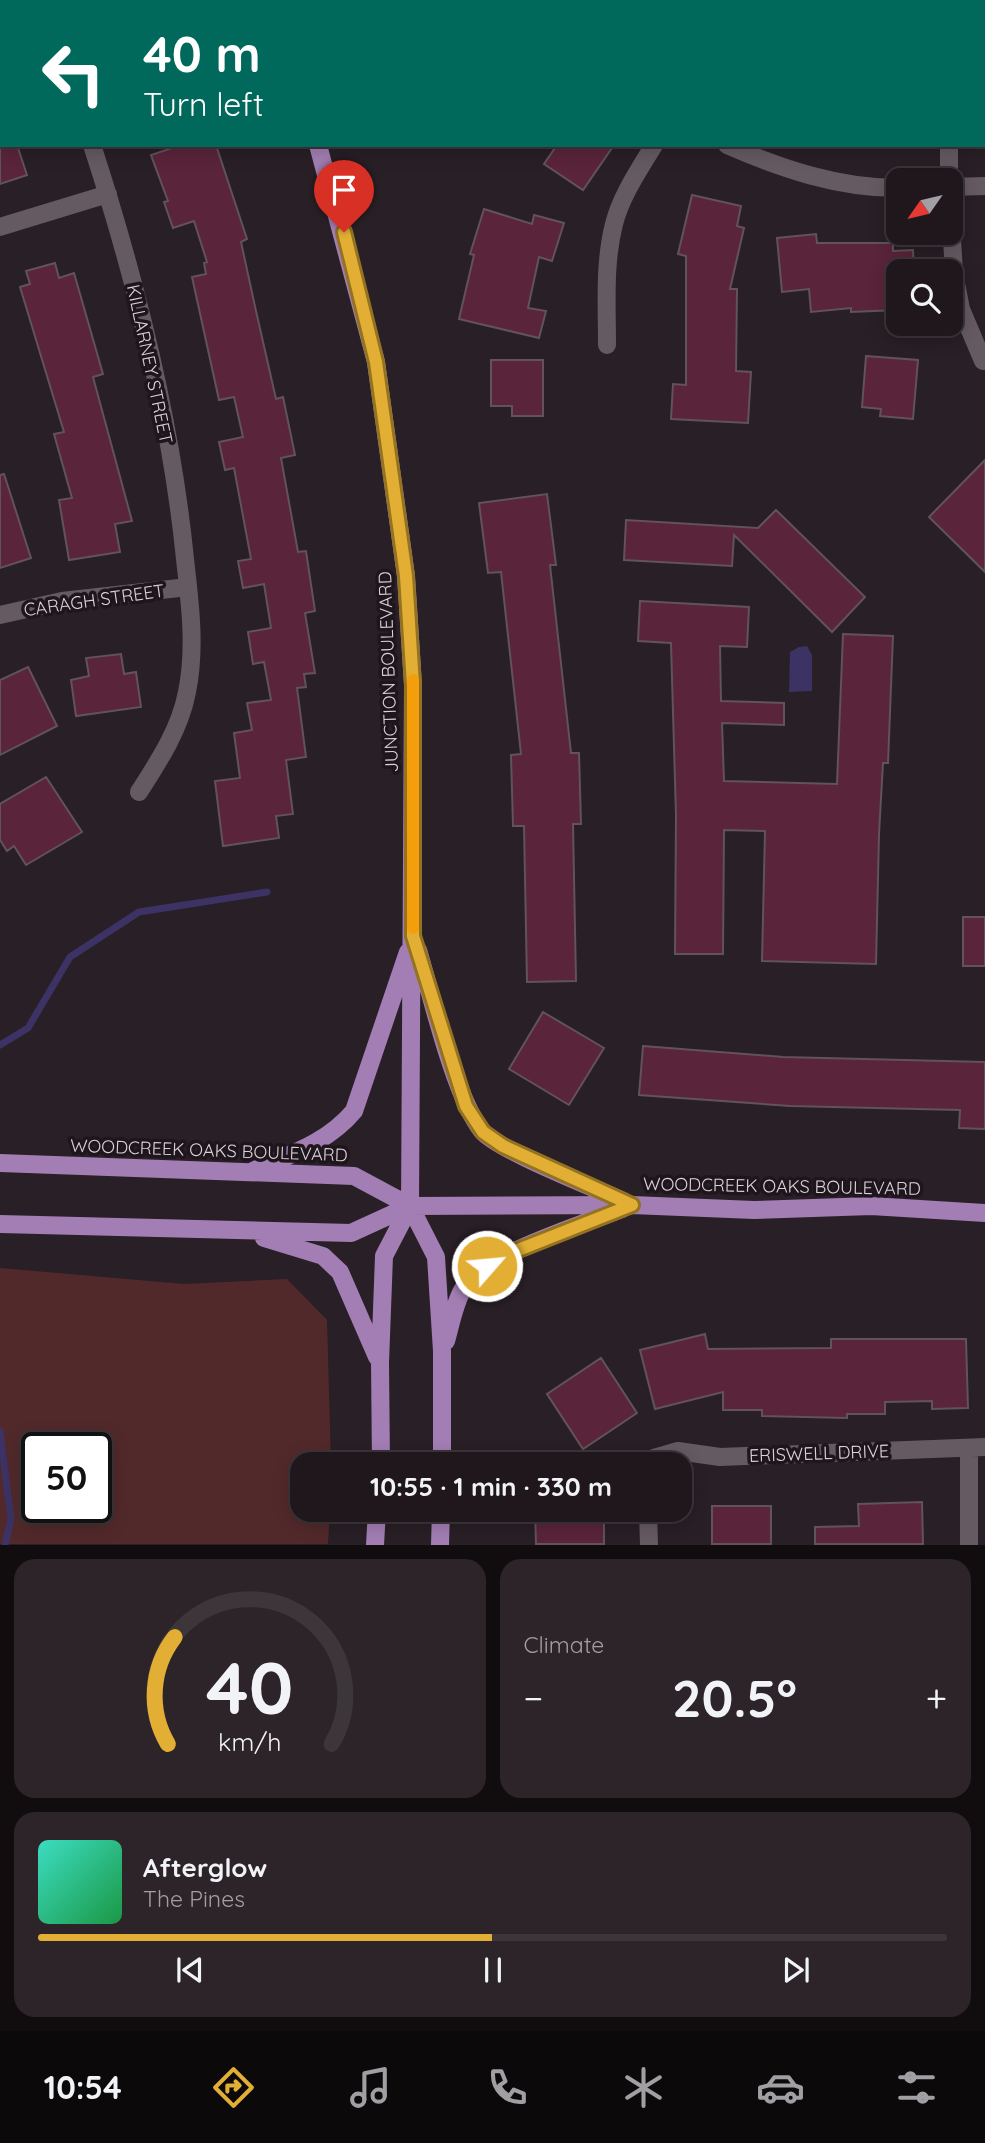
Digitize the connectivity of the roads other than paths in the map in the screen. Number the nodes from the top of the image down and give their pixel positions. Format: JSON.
{"nodes":[{"id":1,"x":93,"y":147,"type":"edge"},
{"id":2,"x":319,"y":147,"type":"edge"},
{"id":3,"x":653,"y":147,"type":"edge"},
{"id":4,"x":732,"y":147,"type":"edge"},
{"id":5,"x":948,"y":147,"type":"edge"},
{"id":6,"x":949,"y":168,"type":"edge"},
{"id":7,"x":985,"y":186,"type":"edge"},
{"id":8,"x":886,"y":187,"type":"edge"},
{"id":9,"x":963,"y":187,"type":"edge"},
{"id":10,"x":108,"y":194,"type":"junction"},
{"id":11,"x":0,"y":227,"type":"edge"},
{"id":12,"x":952,"y":245,"type":"edge"},
{"id":13,"x":607,"y":345,"type":"dead end"},
{"id":14,"x":983,"y":360,"type":"dead end"},
{"id":15,"x":188,"y":587,"type":"junction"},
{"id":16,"x":0,"y":615,"type":"edge"},
{"id":17,"x":139,"y":792,"type":"dead end"},
{"id":18,"x":413,"y":936,"type":"junction"},
{"id":19,"x":0,"y":1163,"type":"edge"},
{"id":20,"x":247,"y":1173,"type":"junction"},
{"id":21,"x":632,"y":1205,"type":"junction"},
{"id":22,"x":410,"y":1206,"type":"junction"},
{"id":23,"x":985,"y":1213,"type":"edge"},
{"id":24,"x":0,"y":1224,"type":"edge"},
{"id":25,"x":244,"y":1232,"type":"junction"},
{"id":26,"x":442,"y":1351,"type":"junction"},
{"id":27,"x":380,"y":1363,"type":"junction"},
{"id":28,"x":977,"y":1447,"type":"edge"},
{"id":29,"x":381,"y":1452,"type":"edge"},
{"id":30,"x":442,"y":1452,"type":"edge"},
{"id":31,"x":692,"y":1453,"type":"edge"},
{"id":32,"x":376,"y":1522,"type":"edge"},
{"id":33,"x":441,"y":1522,"type":"edge"},
{"id":34,"x":648,"y":1522,"type":"edge"},
{"id":35,"x":374,"y":1545,"type":"edge"},
{"id":36,"x":440,"y":1545,"type":"edge"},
{"id":37,"x":649,"y":1545,"type":"edge"},
{"id":38,"x":969,"y":1545,"type":"edge"}],
"edges":[{"from":1,"to":10,"type":"street","name":"KILLARNEY STREET"},
{"from":2,"to":18,"type":"main road","name":"JUNCTION BOULEVARD"},
{"from":3,"to":13,"type":"street"},
{"from":4,"to":8,"type":"street"},
{"from":5,"to":6,"type":"street"},
{"from":7,"to":9,"type":"street"},
{"from":10,"to":11,"type":"street"},
{"from":10,"to":15,"type":"street","name":"KILLARNEY STREET"},
{"from":12,"to":14,"type":"street"},
{"from":15,"to":16,"type":"street","name":"CARAGH STREET"},
{"from":15,"to":17,"type":"street","name":"KILLARNEY STREET"},
{"from":18,"to":20,"type":"main road"},
{"from":18,"to":21,"type":"main road"},
{"from":18,"to":22,"type":"main road","name":"JUNCTION BOULEVARD"},
{"from":19,"to":20,"type":"main road","name":"WOODCREEK OAKS BOULEVARD"},
{"from":20,"to":22,"type":"main road","name":"WOODCREEK OAKS BOULEVARD"},
{"from":21,"to":22,"type":"main road","name":"WOODCREEK OAKS BOULEVARD"},
{"from":21,"to":23,"type":"main road","name":"WOODCREEK OAKS BOULEVARD"},
{"from":21,"to":26,"type":"main road"},
{"from":22,"to":25,"type":"main road","name":"WOODCREEK OAKS BOULEVARD"},
{"from":22,"to":26,"type":"main road","name":"JUNCTION BOULEVARD"},
{"from":22,"to":27,"type":"main road","name":"JUNCTION BOULEVARD"},
{"from":24,"to":25,"type":"main road","name":"WOODCREEK OAKS BOULEVARD"},
{"from":25,"to":27,"type":"main road"},
{"from":26,"to":30,"type":"main road","name":"JUNCTION BOULEVARD"},
{"from":27,"to":29,"type":"main road","name":"JUNCTION BOULEVARD"},
{"from":28,"to":31,"type":"street","name":"ERISWELL DRIVE"},
{"from":28,"to":38,"type":"street"},
{"from":32,"to":35,"type":"main road"},
{"from":33,"to":36,"type":"main road"},
{"from":34,"to":37,"type":"street"}]}
